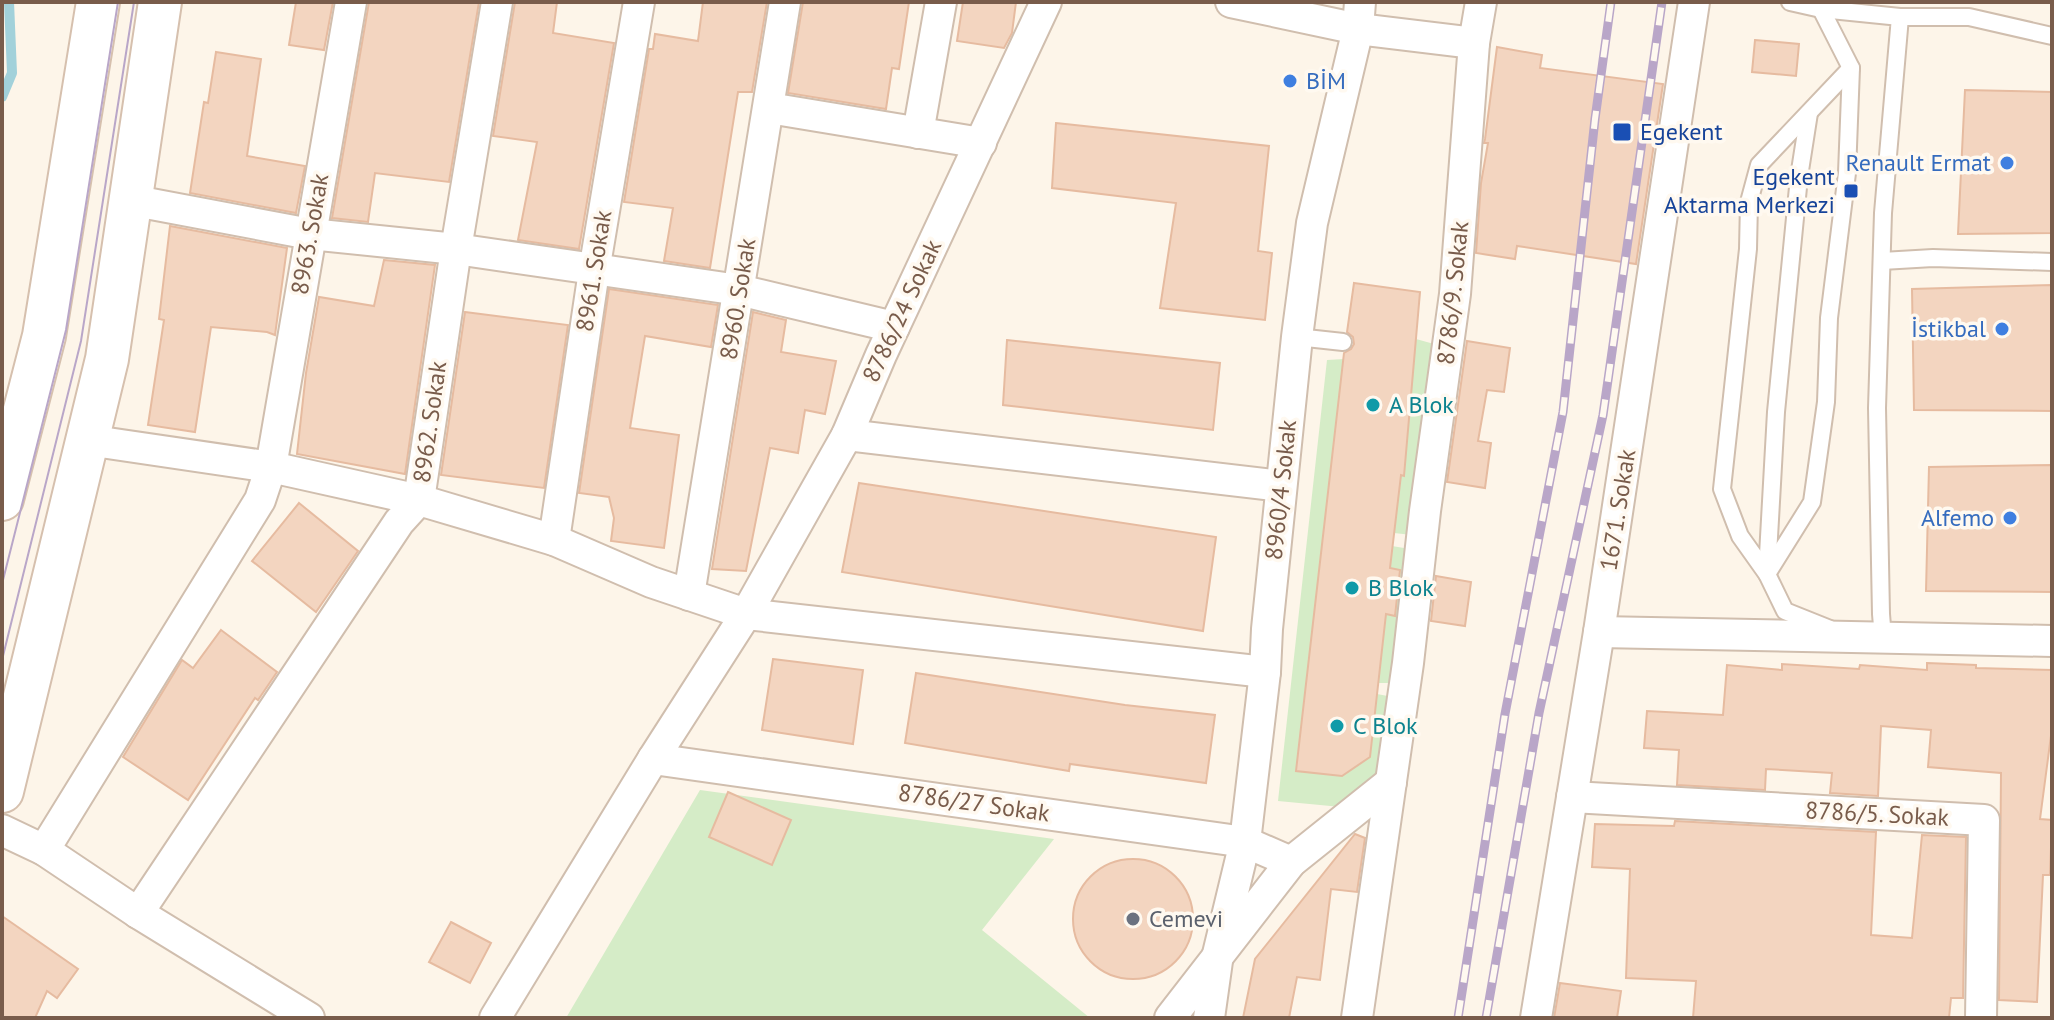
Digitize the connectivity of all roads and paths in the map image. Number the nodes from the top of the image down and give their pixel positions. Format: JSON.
{"nodes":[{"id":1,"x":98,"y":2,"type":"edge"},
{"id":2,"x":160,"y":2,"type":"edge"},
{"id":3,"x":351,"y":2,"type":"edge"},
{"id":4,"x":497,"y":2,"type":"edge"},
{"id":5,"x":639,"y":2,"type":"edge"},
{"id":6,"x":785,"y":2,"type":"edge"},
{"id":7,"x":941,"y":2,"type":"edge"},
{"id":8,"x":1046,"y":2,"type":"edge"},
{"id":9,"x":1231,"y":2,"type":"edge"},
{"id":10,"x":1481,"y":2,"type":"edge"},
{"id":11,"x":1694,"y":2,"type":"edge"},
{"id":12,"x":1790,"y":2,"type":"edge"},
{"id":13,"x":1821,"y":9,"type":"junction"},
{"id":14,"x":1359,"y":15,"type":"edge"},
{"id":15,"x":1900,"y":17,"type":"junction"},
{"id":16,"x":2052,"y":36,"type":"edge"},
{"id":17,"x":1474,"y":43,"type":"junction"},
{"id":18,"x":1851,"y":68,"type":"junction"},
{"id":19,"x":769,"y":108,"type":"junction"},
{"id":20,"x":1809,"y":113,"type":"junction"},
{"id":21,"x":918,"y":133,"type":"junction"},
{"id":22,"x":981,"y":143,"type":"junction"},
{"id":23,"x":130,"y":200,"type":"junction"},
{"id":24,"x":310,"y":234,"type":"junction"},
{"id":25,"x":456,"y":249,"type":"junction"},
{"id":26,"x":1882,"y":261,"type":"junction"},
{"id":27,"x":2052,"y":262,"type":"edge"},
{"id":28,"x":594,"y":271,"type":"junction"},
{"id":29,"x":739,"y":290,"type":"junction"},
{"id":30,"x":894,"y":327,"type":"junction"},
{"id":31,"x":1297,"y":337,"type":"junction"},
{"id":32,"x":1343,"y":342,"type":"dead end"},
{"id":33,"x":847,"y":435,"type":"junction"},
{"id":34,"x":87,"y":440,"type":"junction"},
{"id":35,"x":271,"y":467,"type":"junction"},
{"id":36,"x":1281,"y":486,"type":"junction"},
{"id":37,"x":2,"y":499,"type":"edge"},
{"id":38,"x":419,"y":500,"type":"junction"},
{"id":39,"x":554,"y":540,"type":"junction"},
{"id":40,"x":1767,"y":574,"type":"junction"},
{"id":41,"x":689,"y":595,"type":"junction"},
{"id":42,"x":746,"y":614,"type":"junction"},
{"id":43,"x":1599,"y":632,"type":"junction"},
{"id":44,"x":1846,"y":636,"type":"junction"},
{"id":45,"x":1883,"y":638,"type":"junction"},
{"id":46,"x":2052,"y":641,"type":"edge"},
{"id":47,"x":1265,"y":672,"type":"junction"},
{"id":48,"x":653,"y":759,"type":"junction"},
{"id":49,"x":1391,"y":782,"type":"junction"},
{"id":50,"x":2,"y":791,"type":"edge"},
{"id":51,"x":1572,"y":797,"type":"junction"},
{"id":52,"x":2,"y":830,"type":"edge"},
{"id":53,"x":1245,"y":842,"type":"junction"},
{"id":54,"x":44,"y":850,"type":"junction"},
{"id":55,"x":1291,"y":862,"type":"junction"},
{"id":56,"x":138,"y":913,"type":"junction"},
{"id":57,"x":1218,"y":954,"type":"junction"},
{"id":58,"x":309,"y":1018,"type":"edge"},
{"id":59,"x":495,"y":1018,"type":"edge"},
{"id":60,"x":1170,"y":1018,"type":"edge"},
{"id":61,"x":1209,"y":1018,"type":"edge"},
{"id":62,"x":1357,"y":1018,"type":"edge"},
{"id":63,"x":1536,"y":1018,"type":"edge"},
{"id":64,"x":1981,"y":1018,"type":"edge"}],
"edges":[{"from":1,"to":37,"type":"street"},
{"from":2,"to":23,"type":"street"},
{"from":3,"to":24,"type":"street","name":"8963. Sokak"},
{"from":4,"to":25,"type":"street","name":"8962. Sokak"},
{"from":5,"to":28,"type":"street","name":"8961. Sokak"},
{"from":6,"to":19,"type":"street","name":"8960. Sokak"},
{"from":7,"to":21,"type":"street"},
{"from":8,"to":22,"type":"street","name":"8786/24 Sokak"},
{"from":9,"to":14,"type":"street"},
{"from":10,"to":17,"type":"street","name":"8786/9. Sokak"},
{"from":11,"to":43,"type":"street","name":"1671. Sokak"},
{"from":12,"to":13,"type":"lane"},
{"from":13,"to":15,"type":"lane"},
{"from":13,"to":18,"type":"lane"},
{"from":14,"to":17,"type":"street"},
{"from":14,"to":31,"type":"street","name":"8960/4 Sokak"},
{"from":15,"to":16,"type":"lane"},
{"from":15,"to":26,"type":"lane"},
{"from":17,"to":49,"type":"street","name":"8786/9. Sokak"},
{"from":18,"to":20,"type":"lane"},
{"from":18,"to":40,"type":"lane"},
{"from":19,"to":21,"type":"street"},
{"from":19,"to":29,"type":"street","name":"8960. Sokak"},
{"from":20,"to":40,"type":"lane"},
{"from":20,"to":40,"type":"lane"},
{"from":21,"to":22,"type":"street"},
{"from":22,"to":30,"type":"street","name":"8786/24 Sokak"},
{"from":23,"to":24,"type":"street"},
{"from":23,"to":34,"type":"street"},
{"from":24,"to":25,"type":"street"},
{"from":24,"to":35,"type":"street","name":"8963. Sokak"},
{"from":25,"to":28,"type":"street"},
{"from":25,"to":38,"type":"street","name":"8962. Sokak"},
{"from":26,"to":27,"type":"lane"},
{"from":26,"to":45,"type":"lane"},
{"from":28,"to":29,"type":"street"},
{"from":28,"to":39,"type":"street","name":"8961. Sokak"},
{"from":29,"to":30,"type":"street"},
{"from":29,"to":41,"type":"street","name":"8960. Sokak"},
{"from":30,"to":33,"type":"street","name":"8786/24 Sokak"},
{"from":31,"to":32,"type":"lane"},
{"from":31,"to":36,"type":"street","name":"8960/4 Sokak"},
{"from":33,"to":36,"type":"street"},
{"from":33,"to":42,"type":"street","name":"8786/24 Sokak"},
{"from":34,"to":35,"type":"street"},
{"from":34,"to":50,"type":"street"},
{"from":35,"to":38,"type":"street"},
{"from":35,"to":54,"type":"street","name":"8963. Sokak"},
{"from":36,"to":47,"type":"street","name":"8960/4 Sokak"},
{"from":38,"to":39,"type":"street","name":"8962. Sokak"},
{"from":38,"to":56,"type":"street"},
{"from":39,"to":41,"type":"street","name":"8962. Sokak"},
{"from":40,"to":44,"type":"lane"},
{"from":41,"to":42,"type":"street","name":"8962. Sokak"},
{"from":42,"to":47,"type":"street","name":"8962. Sokak"},
{"from":42,"to":48,"type":"street"},
{"from":43,"to":44,"type":"street"},
{"from":43,"to":51,"type":"street","name":"1671. Sokak"},
{"from":44,"to":45,"type":"street"},
{"from":45,"to":46,"type":"street"},
{"from":47,"to":53,"type":"street","name":"8960/4 Sokak"},
{"from":48,"to":53,"type":"street","name":"8786/27 Sokak"},
{"from":48,"to":59,"type":"street"},
{"from":49,"to":55,"type":"street"},
{"from":49,"to":62,"type":"street","name":"8786/9. Sokak"},
{"from":51,"to":63,"type":"street","name":"1671. Sokak"},
{"from":51,"to":64,"type":"street","name":"8786/5. Sokak"},
{"from":52,"to":54,"type":"street"},
{"from":53,"to":55,"type":"street","name":"8786/27 Sokak"},
{"from":53,"to":57,"type":"street","name":"8960/4 Sokak"},
{"from":54,"to":56,"type":"street"},
{"from":55,"to":57,"type":"street"},
{"from":56,"to":58,"type":"street"},
{"from":57,"to":60,"type":"street"},
{"from":57,"to":61,"type":"street","name":"8960/4 Sokak"}]}
